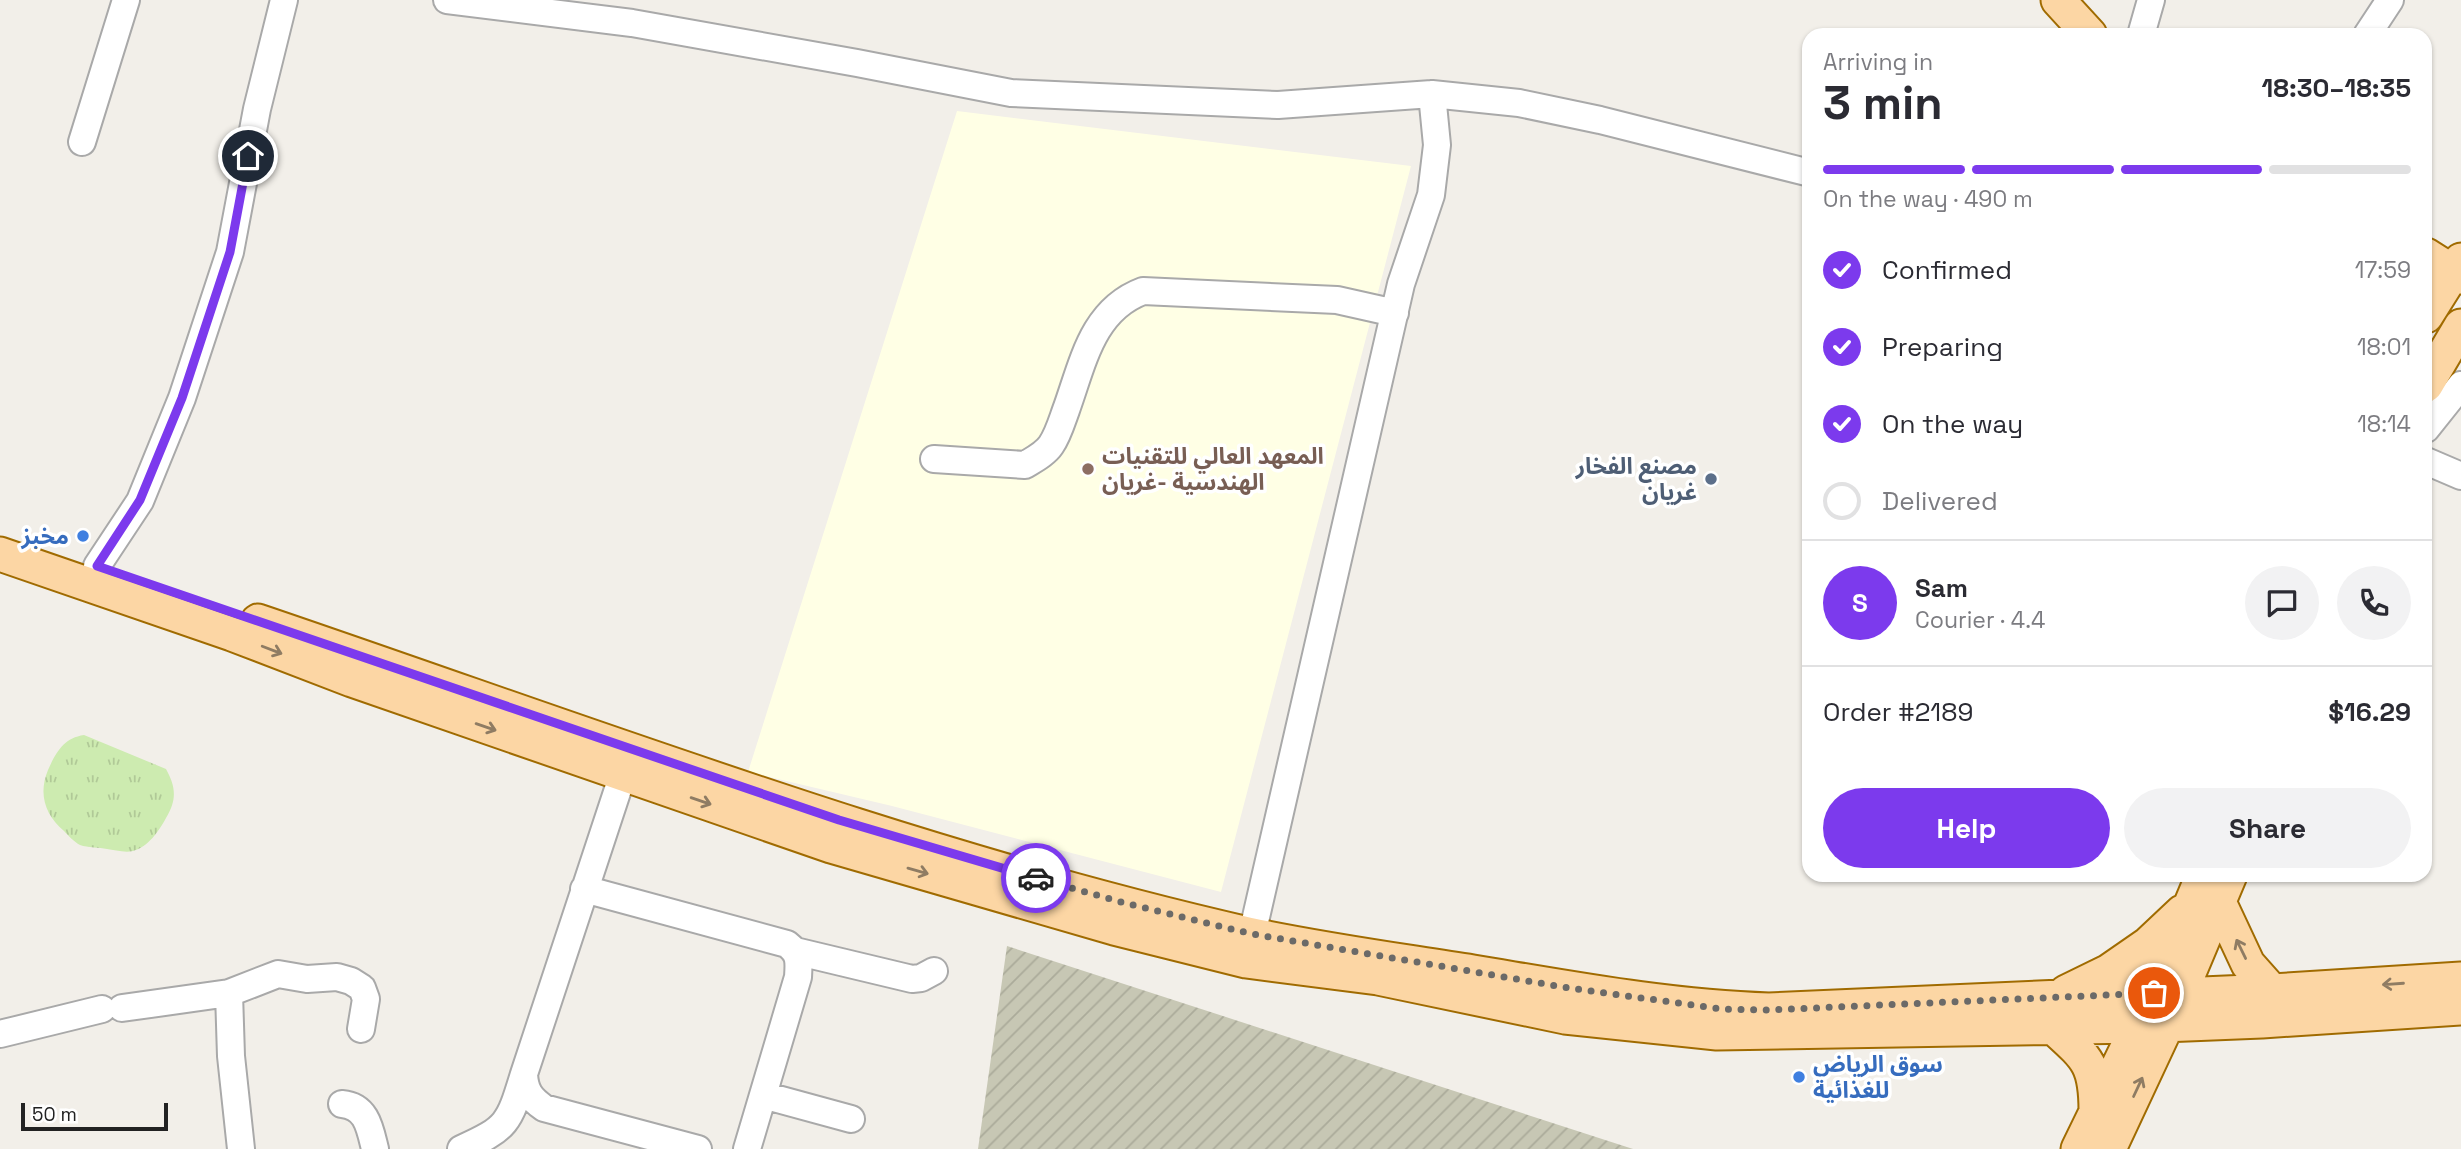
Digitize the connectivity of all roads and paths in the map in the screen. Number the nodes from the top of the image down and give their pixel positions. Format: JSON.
{"nodes":[{"id":1,"x":126,"y":0,"type":"edge"},
{"id":2,"x":284,"y":0,"type":"edge"},
{"id":3,"x":447,"y":0,"type":"edge"},
{"id":4,"x":2151,"y":0,"type":"edge"},
{"id":5,"x":2390,"y":0,"type":"edge"},
{"id":6,"x":2052,"y":8,"type":"edge"},
{"id":7,"x":634,"y":12,"type":"edge"},
{"id":8,"x":2080,"y":28,"type":"edge"},
{"id":9,"x":2143,"y":28,"type":"edge"},
{"id":10,"x":2372,"y":28,"type":"edge"},
{"id":11,"x":1432,"y":94,"type":"junction"},
{"id":12,"x":82,"y":142,"type":"dead end"},
{"id":13,"x":1802,"y":171,"type":"edge"},
{"id":14,"x":2450,"y":266,"type":"edge"},
{"id":15,"x":2436,"y":308,"type":"edge"},
{"id":16,"x":1395,"y":313,"type":"junction"},
{"id":17,"x":2461,"y":326,"type":"edge"},
{"id":18,"x":2432,"y":375,"type":"edge"},
{"id":19,"x":2461,"y":385,"type":"edge"},
{"id":20,"x":2432,"y":421,"type":"edge"},
{"id":21,"x":934,"y":459,"type":"dead end"},
{"id":22,"x":2432,"y":464,"type":"edge"},
{"id":23,"x":2461,"y":476,"type":"edge"},
{"id":24,"x":0,"y":531,"type":"edge"},
{"id":25,"x":0,"y":554,"type":"edge"},
{"id":26,"x":97,"y":566,"type":"junction"},
{"id":27,"x":235,"y":625,"type":"junction"},
{"id":28,"x":623,"y":774,"type":"junction"},
{"id":29,"x":672,"y":777,"type":"junction"},
{"id":30,"x":2211,"y":888,"type":"edge"},
{"id":31,"x":584,"y":889,"type":"junction"},
{"id":32,"x":1249,"y":948,"type":"junction"},
{"id":33,"x":795,"y":950,"type":"junction"},
{"id":34,"x":934,"y":971,"type":"dead end"},
{"id":35,"x":2461,"y":979,"type":"edge"},
{"id":36,"x":2272,"y":992,"type":"junction"},
{"id":37,"x":229,"y":993,"type":"junction"},
{"id":38,"x":2461,"y":1009,"type":"edge"},
{"id":39,"x":2159,"y":1010,"type":"junction"},
{"id":40,"x":2054,"y":1012,"type":"junction"},
{"id":41,"x":361,"y":1029,"type":"dead end"},
{"id":42,"x":0,"y":1034,"type":"edge"},
{"id":43,"x":524,"y":1074,"type":"junction"},
{"id":44,"x":763,"y":1095,"type":"junction"},
{"id":45,"x":342,"y":1104,"type":"dead end"},
{"id":46,"x":2096,"y":1111,"type":"junction"},
{"id":47,"x":556,"y":1112,"type":"junction"},
{"id":48,"x":851,"y":1119,"type":"dead end"},
{"id":49,"x":491,"y":1135,"type":"junction"},
{"id":50,"x":241,"y":1149,"type":"edge"},
{"id":51,"x":375,"y":1149,"type":"edge"},
{"id":52,"x":461,"y":1149,"type":"edge"},
{"id":53,"x":698,"y":1149,"type":"edge"},
{"id":54,"x":747,"y":1149,"type":"edge"},
{"id":55,"x":2078,"y":1149,"type":"edge"},
{"id":56,"x":2109,"y":1149,"type":"edge"}],
"edges":[{"from":1,"to":12,"type":"street"},
{"from":2,"to":26,"type":"street"},
{"from":3,"to":7,"type":"street"},
{"from":4,"to":9,"type":"street"},
{"from":5,"to":10,"type":"street"},
{"from":6,"to":8,"type":"main road"},
{"from":7,"to":11,"type":"street"},
{"from":11,"to":13,"type":"street"},
{"from":11,"to":16,"type":"street"},
{"from":14,"to":15,"type":"main road"},
{"from":16,"to":21,"type":"street"},
{"from":16,"to":32,"type":"street"},
{"from":17,"to":18,"type":"main road"},
{"from":19,"to":20,"type":"street"},
{"from":22,"to":23,"type":"street"},
{"from":24,"to":26,"type":"main road"},
{"from":25,"to":27,"type":"main road"},
{"from":26,"to":27,"type":"main road"},
{"from":27,"to":28,"type":"main road","one_way":true},
{"from":27,"to":29,"type":"main road"},
{"from":28,"to":29,"type":"main road"},
{"from":28,"to":31,"type":"street"},
{"from":29,"to":32,"type":"main road"},
{"from":36,"to":30,"type":"main road","one_way":true},
{"from":30,"to":39,"type":"main road"},
{"from":30,"to":40,"type":"main road"},
{"from":31,"to":33,"type":"street"},
{"from":31,"to":43,"type":"street"},
{"from":32,"to":40,"type":"main road"},
{"from":33,"to":34,"type":"street"},
{"from":33,"to":44,"type":"street"},
{"from":35,"to":36,"type":"main road","one_way":true},
{"from":36,"to":39,"type":"main road"},
{"from":37,"to":41,"type":"street"},
{"from":37,"to":42,"type":"street"},
{"from":37,"to":50,"type":"street"},
{"from":38,"to":39,"type":"main road"},
{"from":39,"to":40,"type":"main road"},
{"from":39,"to":46,"type":"main road"},
{"from":56,"to":39,"type":"main road","one_way":true},
{"from":40,"to":46,"type":"main road"},
{"from":43,"to":47,"type":"street"},
{"from":43,"to":49,"type":"street"},
{"from":44,"to":48,"type":"street"},
{"from":44,"to":54,"type":"street"},
{"from":45,"to":51,"type":"street"},
{"from":46,"to":55,"type":"main road"},
{"from":47,"to":49,"type":"street"},
{"from":47,"to":53,"type":"street"},
{"from":49,"to":52,"type":"street"}]}
